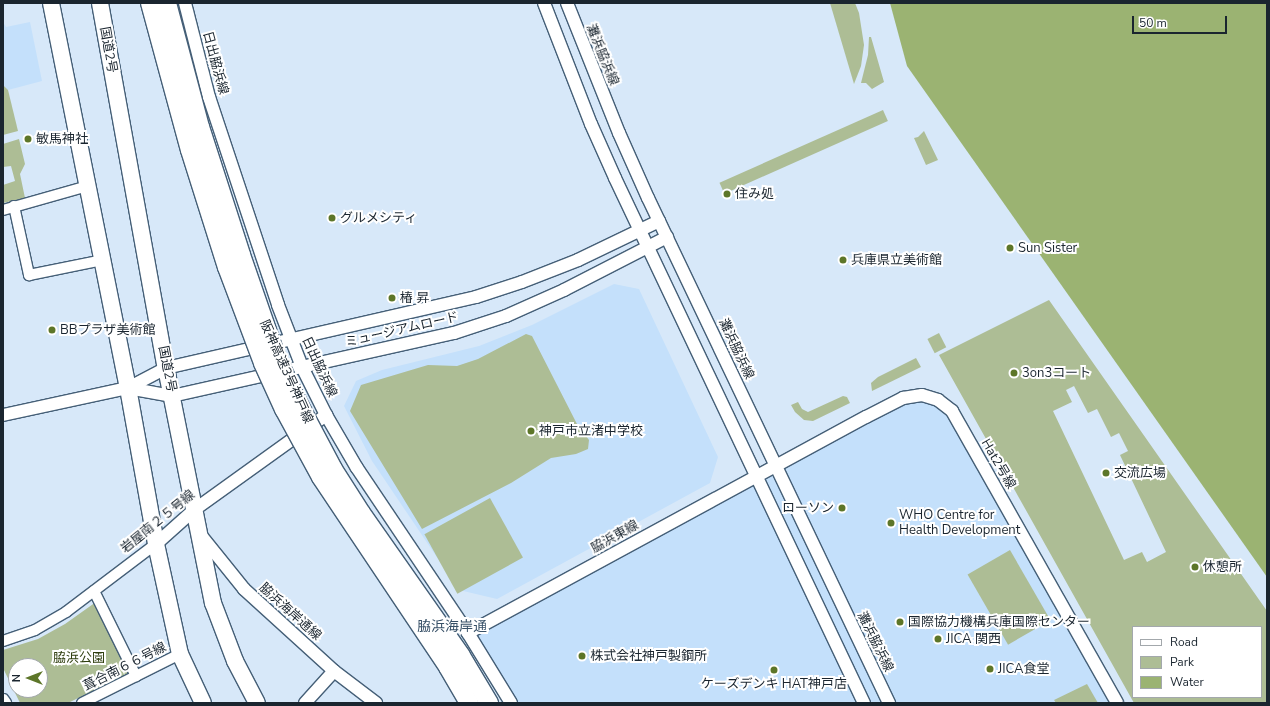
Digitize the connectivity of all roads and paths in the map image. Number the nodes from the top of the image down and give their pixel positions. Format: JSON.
{"nodes":[{"id":1,"x":51,"y":3,"type":"edge"},
{"id":2,"x":100,"y":3,"type":"edge"},
{"id":3,"x":150,"y":3,"type":"edge"},
{"id":4,"x":167,"y":3,"type":"edge"},
{"id":5,"x":185,"y":3,"type":"edge"},
{"id":6,"x":544,"y":3,"type":"edge"},
{"id":7,"x":567,"y":3,"type":"edge"},
{"id":8,"x":88,"y":186,"type":"junction"},
{"id":9,"x":14,"y":206,"type":"junction"},
{"id":10,"x":3,"y":210,"type":"edge"},
{"id":11,"x":659,"y":221,"type":"junction"},
{"id":12,"x":639,"y":230,"type":"junction"},
{"id":13,"x":667,"y":237,"type":"junction"},
{"id":14,"x":648,"y":246,"type":"junction"},
{"id":15,"x":103,"y":260,"type":"junction"},
{"id":16,"x":291,"y":340,"type":"junction"},
{"id":17,"x":302,"y":367,"type":"junction"},
{"id":18,"x":166,"y":368,"type":"junction"},
{"id":19,"x":128,"y":388,"type":"junction"},
{"id":20,"x":172,"y":396,"type":"junction"},
{"id":21,"x":3,"y":415,"type":"edge"},
{"id":22,"x":326,"y":415,"type":"junction"},
{"id":23,"x":776,"y":466,"type":"junction"},
{"id":24,"x":756,"y":477,"type":"junction"},
{"id":25,"x":194,"y":510,"type":"junction"},
{"id":26,"x":197,"y":530,"type":"junction"},
{"id":27,"x":156,"y":544,"type":"junction"},
{"id":28,"x":94,"y":591,"type":"junction"},
{"id":29,"x":468,"y":633,"type":"junction"},
{"id":30,"x":3,"y":641,"type":"edge"},
{"id":31,"x":180,"y":654,"type":"junction"},
{"id":32,"x":334,"y":671,"type":"junction"},
{"id":33,"x":136,"y":676,"type":"junction"},
{"id":34,"x":3,"y":700,"type":"edge"},
{"id":35,"x":5,"y":703,"type":"edge"},
{"id":36,"x":82,"y":703,"type":"edge"},
{"id":37,"x":203,"y":703,"type":"edge"},
{"id":38,"x":257,"y":703,"type":"edge"},
{"id":39,"x":305,"y":703,"type":"edge"},
{"id":40,"x":376,"y":703,"type":"edge"},
{"id":41,"x":469,"y":703,"type":"edge"},
{"id":42,"x":489,"y":703,"type":"edge"},
{"id":43,"x":511,"y":703,"type":"edge"},
{"id":44,"x":864,"y":703,"type":"edge"},
{"id":45,"x":889,"y":703,"type":"edge"},
{"id":46,"x":1117,"y":703,"type":"edge"}],
"edges":[{"from":1,"to":8,"type":"highway"},
{"from":2,"to":18,"type":"highway","name":"国道2号"},
{"from":3,"to":41,"type":"highway","name":"阪神高速3号神戸線","bridge":true},
{"from":4,"to":42,"type":"highway","name":"阪神高速3号神戸線","bridge":true},
{"from":5,"to":16,"type":"street","name":"日出脇浜線"},
{"from":6,"to":12,"type":"street"},
{"from":7,"to":11,"type":"street","name":"灘浜脇浜線"},
{"from":8,"to":9,"type":"street"},
{"from":8,"to":15,"type":"highway"},
{"from":9,"to":10,"type":"street"},
{"from":9,"to":15,"type":"street"},
{"from":11,"to":12,"type":"street","name":"ミュージアムロード"},
{"from":11,"to":13,"type":"street","name":"灘浜脇浜線"},
{"from":12,"to":14,"type":"street"},
{"from":12,"to":16,"type":"street","name":"ミュージアムロード"},
{"from":13,"to":14,"type":"street","name":"ミュージアムロード"},
{"from":13,"to":23,"type":"street","name":"灘浜脇浜線"},
{"from":14,"to":17,"type":"street","name":"ミュージアムロード"},
{"from":14,"to":24,"type":"street"},
{"from":15,"to":19,"type":"highway"},
{"from":16,"to":17,"type":"street","name":"日出脇浜線"},
{"from":16,"to":18,"type":"street","name":"ミュージアムロード"},
{"from":17,"to":20,"type":"street","name":"ミュージアムロード"},
{"from":17,"to":22,"type":"street","name":"日出脇浜線"},
{"from":18,"to":19,"type":"street","name":"ミュージアムロード"},
{"from":18,"to":20,"type":"highway","name":"国道2号"},
{"from":19,"to":20,"type":"street","name":"ミュージアムロード"},
{"from":19,"to":21,"type":"street","name":"ミュージアムロード"},
{"from":19,"to":27,"type":"highway"},
{"from":20,"to":25,"type":"highway","name":"国道2号"},
{"from":22,"to":25,"type":"street","name":"岩屋南２５号線"},
{"from":22,"to":29,"type":"street","name":"日出脇浜線"},
{"from":23,"to":24,"type":"street","name":"脇浜東線"},
{"from":23,"to":45,"type":"street","name":"灘浜脇浜線"},
{"from":23,"to":46,"type":"street","name":"Hat2号線"},
{"from":24,"to":29,"type":"street","name":"脇浜東線"},
{"from":24,"to":44,"type":"street"},
{"from":25,"to":26,"type":"highway","name":"国道2号"},
{"from":25,"to":27,"type":"street","name":"岩屋南２５号線"},
{"from":26,"to":32,"type":"street","name":"脇浜海岸通線"},
{"from":26,"to":38,"type":"highway","name":"国道2号"},
{"from":27,"to":28,"type":"street","name":"岩屋南２５号線"},
{"from":27,"to":31,"type":"highway"},
{"from":28,"to":30,"type":"street","name":"岩屋南２５号線"},
{"from":28,"to":33,"type":"street"},
{"from":29,"to":43,"type":"street","name":"日出脇浜線"},
{"from":31,"to":33,"type":"street","name":"葺合南６６号線"},
{"from":31,"to":37,"type":"highway"},
{"from":32,"to":39,"type":"street"},
{"from":32,"to":40,"type":"street","name":"脇浜海岸通線"},
{"from":33,"to":36,"type":"street","name":"葺合南６６号線"},
{"from":34,"to":35,"type":"street"}]}
